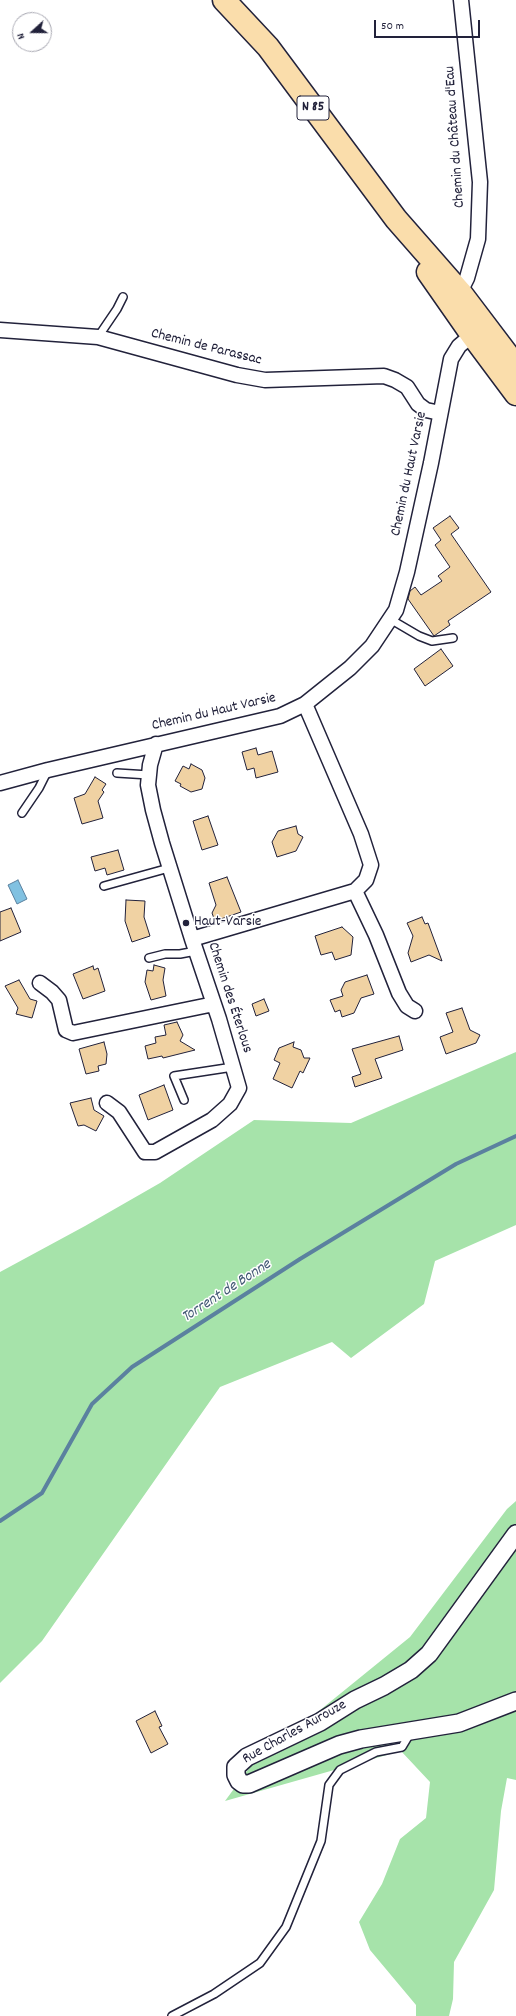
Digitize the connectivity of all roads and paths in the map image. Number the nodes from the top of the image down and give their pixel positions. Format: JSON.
{"nodes":[{"id":1,"x":224,"y":0,"type":"edge"},
{"id":2,"x":461,"y":0,"type":"edge"},
{"id":3,"x":396,"y":220,"type":"junction"},
{"id":4,"x":460,"y":292,"type":"junction"},
{"id":5,"x":123,"y":297,"type":"dead end"},
{"id":6,"x":0,"y":330,"type":"edge"},
{"id":7,"x":472,"y":335,"type":"junction"},
{"id":8,"x":98,"y":337,"type":"junction"},
{"id":9,"x":516,"y":367,"type":"edge"},
{"id":10,"x":516,"y":394,"type":"edge"},
{"id":11,"x":440,"y":413,"type":"junction"},
{"id":12,"x":390,"y":619,"type":"junction"},
{"id":13,"x":452,"y":638,"type":"dead end"},
{"id":14,"x":305,"y":704,"type":"junction"},
{"id":15,"x":156,"y":744,"type":"junction"},
{"id":16,"x":48,"y":770,"type":"junction"},
{"id":17,"x":117,"y":773,"type":"dead end"},
{"id":18,"x":149,"y":775,"type":"junction"},
{"id":19,"x":0,"y":783,"type":"edge"},
{"id":20,"x":22,"y":813,"type":"dead end"},
{"id":21,"x":169,"y":868,"type":"junction"},
{"id":22,"x":104,"y":886,"type":"dead end"},
{"id":23,"x":355,"y":891,"type":"junction"},
{"id":24,"x":194,"y":945,"type":"junction"},
{"id":25,"x":149,"y":958,"type":"dead end"},
{"id":26,"x":40,"y":983,"type":"dead end"},
{"id":27,"x":214,"y":1004,"type":"junction"},
{"id":28,"x":415,"y":1011,"type":"dead end"},
{"id":29,"x":233,"y":1067,"type":"junction"},
{"id":30,"x":184,"y":1100,"type":"dead end"},
{"id":31,"x":107,"y":1103,"type":"dead end"},
{"id":32,"x":516,"y":1534,"type":"edge"},
{"id":33,"x":516,"y":1701,"type":"edge"},
{"id":34,"x":411,"y":1732,"type":"junction"},
{"id":35,"x":172,"y":2016,"type":"edge"}],
"edges":[{"from":1,"to":3,"type":"main road","number":"N 85"},
{"from":2,"to":4,"type":"street","name":"Chemin du Château d'Eau"},
{"from":3,"to":4,"type":"main road","number":"N 85"},
{"from":3,"to":7,"type":"main road","number":"N 85"},
{"from":4,"to":9,"type":"main road","number":"N 85"},
{"from":5,"to":8,"type":"lane"},
{"from":6,"to":8,"type":"street","name":"Chemin de Parassac"},
{"from":7,"to":9,"type":"street"},
{"from":7,"to":10,"type":"main road","number":"N 85"},
{"from":7,"to":11,"type":"street","name":"Chemin du Haut Varsie"},
{"from":8,"to":11,"type":"street","name":"Chemin de Parassac"},
{"from":11,"to":12,"type":"street","name":"Chemin du Haut Varsie"},
{"from":12,"to":13,"type":"lane"},
{"from":12,"to":14,"type":"street","name":"Chemin du Haut Varsie"},
{"from":14,"to":15,"type":"street","name":"Chemin du Haut Varsie"},
{"from":14,"to":23,"type":"street"},
{"from":15,"to":16,"type":"street","name":"Chemin du Haut Varsie"},
{"from":15,"to":18,"type":"street","name":"Chemin des Éterlous"},
{"from":16,"to":19,"type":"street","name":"Chemin du Haut Varsie"},
{"from":16,"to":20,"type":"lane"},
{"from":17,"to":18,"type":"lane"},
{"from":18,"to":21,"type":"street","name":"Chemin des Éterlous"},
{"from":21,"to":22,"type":"lane"},
{"from":21,"to":24,"type":"street","name":"Chemin des Éterlous"},
{"from":23,"to":24,"type":"street"},
{"from":23,"to":28,"type":"street"},
{"from":24,"to":25,"type":"lane"},
{"from":24,"to":27,"type":"street","name":"Chemin des Éterlous"},
{"from":26,"to":27,"type":"street"},
{"from":27,"to":29,"type":"street","name":"Chemin des Éterlous"},
{"from":29,"to":30,"type":"lane"},
{"from":29,"to":31,"type":"street","name":"Chemin des Éterlous"},
{"from":32,"to":34,"type":"street","name":"Rue Charles Aurouze"},
{"from":33,"to":34,"type":"street","name":"Rue Charles Aurouze"},
{"from":34,"to":35,"type":"lane"}]}
